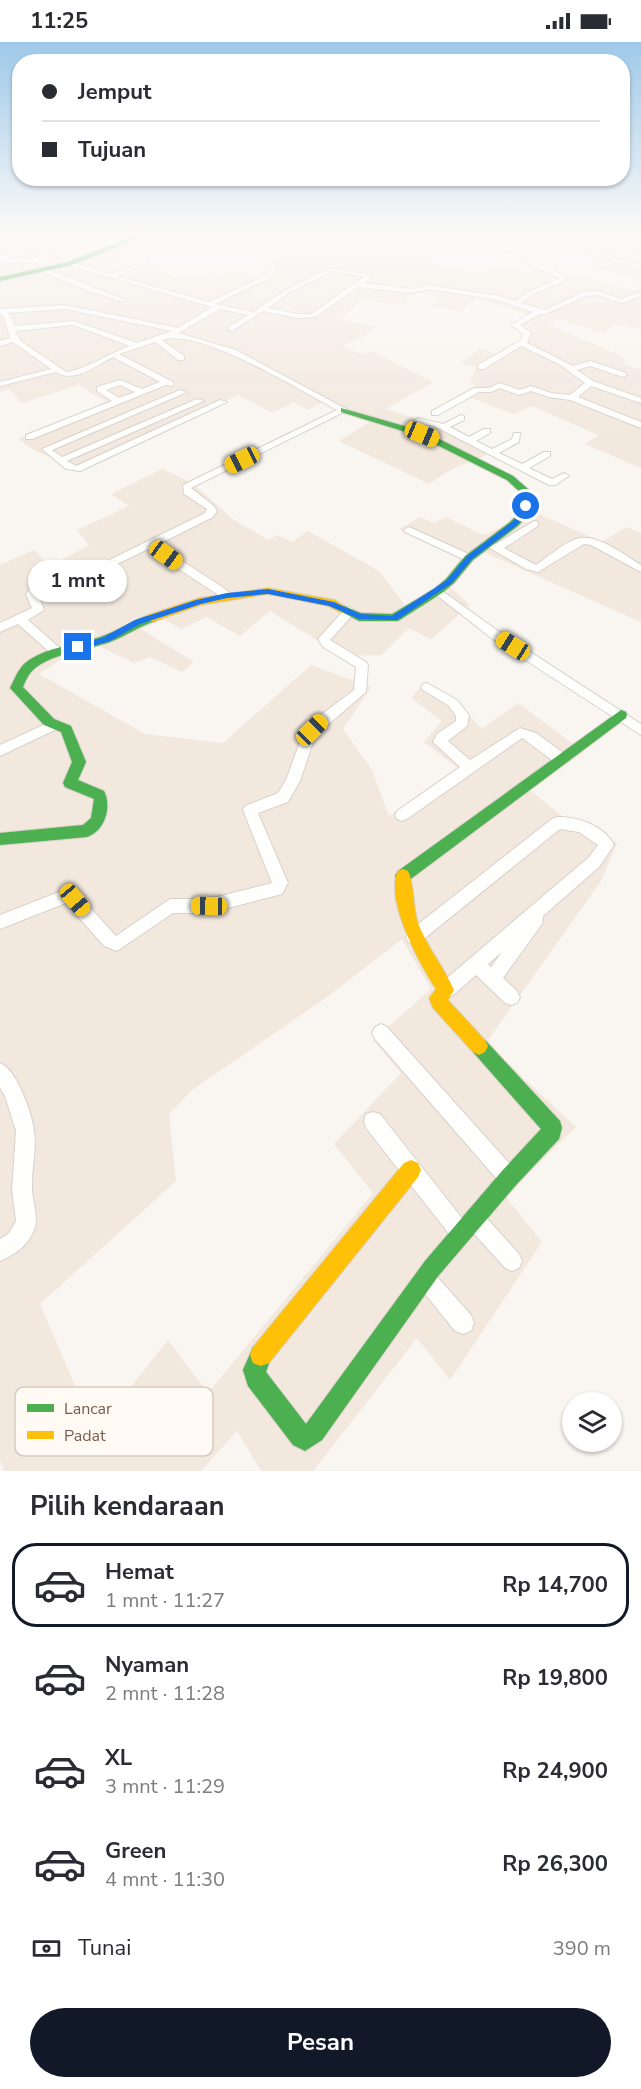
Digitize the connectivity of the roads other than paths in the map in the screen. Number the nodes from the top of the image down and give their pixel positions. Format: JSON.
{"nodes":[{"id":1,"x":119,"y":299,"type":"edge"},
{"id":2,"x":191,"y":299,"type":"edge"},
{"id":3,"x":225,"y":299,"type":"edge"},
{"id":4,"x":277,"y":299,"type":"edge"},
{"id":5,"x":335,"y":299,"type":"edge"},
{"id":6,"x":501,"y":299,"type":"edge"},
{"id":7,"x":523,"y":299,"type":"edge"},
{"id":8,"x":573,"y":299,"type":"edge"},
{"id":9,"x":612,"y":299,"type":"edge"},
{"id":10,"x":628,"y":299,"type":"edge"},
{"id":11,"x":123,"y":300,"type":"dead end"},
{"id":12,"x":516,"y":303,"type":"junction"},
{"id":13,"x":214,"y":304,"type":"junction"},
{"id":14,"x":263,"y":309,"type":"junction"},
{"id":15,"x":0,"y":311,"type":"edge"},
{"id":16,"x":538,"y":312,"type":"junction"},
{"id":17,"x":104,"y":314,"type":"junction"},
{"id":18,"x":253,"y":314,"type":"junction"},
{"id":19,"x":86,"y":326,"type":"junction"},
{"id":20,"x":10,"y":329,"type":"junction"},
{"id":21,"x":231,"y":329,"type":"dead end"},
{"id":22,"x":176,"y":332,"type":"junction"},
{"id":23,"x":14,"y":339,"type":"junction"},
{"id":24,"x":157,"y":340,"type":"junction"},
{"id":25,"x":524,"y":342,"type":"junction"},
{"id":26,"x":0,"y":344,"type":"edge"},
{"id":27,"x":138,"y":346,"type":"junction"},
{"id":28,"x":113,"y":354,"type":"junction"},
{"id":29,"x":181,"y":358,"type":"dead end"},
{"id":30,"x":481,"y":366,"type":"dead end"},
{"id":31,"x":573,"y":369,"type":"junction"},
{"id":32,"x":54,"y":370,"type":"junction"},
{"id":33,"x":623,"y":375,"type":"dead end"},
{"id":34,"x":166,"y":382,"type":"junction"},
{"id":35,"x":590,"y":383,"type":"junction"},
{"id":36,"x":0,"y":384,"type":"edge"},
{"id":37,"x":142,"y":392,"type":"junction"},
{"id":38,"x":183,"y":392,"type":"junction"},
{"id":39,"x":572,"y":398,"type":"junction"},
{"id":40,"x":118,"y":401,"type":"junction"},
{"id":41,"x":200,"y":401,"type":"junction"},
{"id":42,"x":641,"y":401,"type":"edge"},
{"id":43,"x":223,"y":402,"type":"dead end"},
{"id":44,"x":210,"y":407,"type":"junction"},
{"id":45,"x":344,"y":410,"type":"junction"},
{"id":46,"x":435,"y":413,"type":"dead end"},
{"id":47,"x":461,"y":418,"type":"dead end"},
{"id":48,"x":70,"y":420,"type":"junction"},
{"id":49,"x":641,"y":425,"type":"edge"},
{"id":50,"x":444,"y":427,"type":"junction"},
{"id":51,"x":407,"y":429,"type":"junction"},
{"id":52,"x":87,"y":430,"type":"junction"},
{"id":53,"x":488,"y":431,"type":"dead end"},
{"id":54,"x":517,"y":435,"type":"dead end"},
{"id":55,"x":28,"y":437,"type":"dead end"},
{"id":56,"x":470,"y":440,"type":"junction"},
{"id":57,"x":104,"y":441,"type":"junction"},
{"id":58,"x":117,"y":451,"type":"junction"},
{"id":59,"x":492,"y":453,"type":"junction"},
{"id":60,"x":547,"y":454,"type":"dead end"},
{"id":61,"x":60,"y":461,"type":"junction"},
{"id":62,"x":522,"y":468,"type":"junction"},
{"id":63,"x":564,"y":476,"type":"dead end"},
{"id":64,"x":534,"y":524,"type":"dead end"},
{"id":65,"x":409,"y":530,"type":"dead end"},
{"id":66,"x":568,"y":543,"type":"dead end"},
{"id":67,"x":148,"y":544,"type":"junction"},
{"id":68,"x":491,"y":546,"type":"junction"},
{"id":69,"x":470,"y":558,"type":"junction"},
{"id":70,"x":530,"y":567,"type":"junction"},
{"id":71,"x":641,"y":569,"type":"edge"},
{"id":72,"x":438,"y":591,"type":"junction"},
{"id":73,"x":227,"y":596,"type":"junction"},
{"id":74,"x":350,"y":611,"type":"junction"},
{"id":75,"x":21,"y":620,"type":"junction"},
{"id":76,"x":0,"y":628,"type":"edge"},
{"id":77,"x":58,"y":653,"type":"junction"},
{"id":78,"x":427,"y":687,"type":"dead end"},
{"id":79,"x":621,"y":716,"type":"junction"},
{"id":80,"x":54,"y":725,"type":"junction"},
{"id":81,"x":641,"y":730,"type":"edge"},
{"id":82,"x":0,"y":752,"type":"edge"},
{"id":83,"x":561,"y":759,"type":"junction"},
{"id":84,"x":470,"y":768,"type":"junction"},
{"id":85,"x":402,"y":815,"type":"dead end"},
{"id":86,"x":0,"y":839,"type":"edge"},
{"id":87,"x":549,"y":900,"type":"junction"},
{"id":88,"x":0,"y":922,"type":"edge"},
{"id":89,"x":414,"y":936,"type":"junction"},
{"id":90,"x":476,"y":964,"type":"junction"},
{"id":91,"x":492,"y":979,"type":"junction"},
{"id":92,"x":446,"y":990,"type":"junction"},
{"id":93,"x":511,"y":997,"type":"dead end"},
{"id":94,"x":381,"y":1033,"type":"dead end"},
{"id":95,"x":0,"y":1072,"type":"edge"},
{"id":96,"x":373,"y":1122,"type":"dead end"},
{"id":97,"x":411,"y":1170,"type":"junction"},
{"id":98,"x":509,"y":1178,"type":"junction"},
{"id":99,"x":468,"y":1226,"type":"junction"},
{"id":100,"x":0,"y":1251,"type":"edge"},
{"id":101,"x":512,"y":1261,"type":"dead end"},
{"id":102,"x":424,"y":1278,"type":"junction"},
{"id":103,"x":463,"y":1323,"type":"dead end"}],
"edges":[{"from":1,"to":11,"type":"street"},
{"from":2,"to":13,"type":"street"},
{"from":3,"to":13,"type":"street"},
{"from":4,"to":14,"type":"street"},
{"from":5,"to":14,"type":"street"},
{"from":6,"to":12,"type":"street"},
{"from":7,"to":12,"type":"street"},
{"from":8,"to":16,"type":"street"},
{"from":9,"to":10,"type":"street"},
{"from":12,"to":16,"type":"street"},
{"from":13,"to":18,"type":"street"},
{"from":13,"to":22,"type":"street"},
{"from":14,"to":18,"type":"street"},
{"from":15,"to":17,"type":"street"},
{"from":15,"to":20,"type":"street"},
{"from":16,"to":25,"type":"street"},
{"from":17,"to":19,"type":"street"},
{"from":17,"to":22,"type":"street"},
{"from":18,"to":21,"type":"street"},
{"from":19,"to":20,"type":"street"},
{"from":19,"to":27,"type":"street"},
{"from":20,"to":23,"type":"street"},
{"from":22,"to":24,"type":"street"},
{"from":22,"to":45,"type":"street"},
{"from":23,"to":26,"type":"street"},
{"from":23,"to":32,"type":"street"},
{"from":24,"to":27,"type":"street"},
{"from":24,"to":29,"type":"street"},
{"from":25,"to":30,"type":"street"},
{"from":25,"to":31,"type":"street"},
{"from":27,"to":28,"type":"street"},
{"from":28,"to":32,"type":"street"},
{"from":28,"to":34,"type":"street"},
{"from":31,"to":33,"type":"street"},
{"from":31,"to":35,"type":"street"},
{"from":32,"to":36,"type":"street"},
{"from":34,"to":37,"type":"street"},
{"from":34,"to":38,"type":"street"},
{"from":35,"to":39,"type":"street"},
{"from":35,"to":42,"type":"street"},
{"from":37,"to":40,"type":"street"},
{"from":37,"to":40,"type":"street"},
{"from":38,"to":41,"type":"street"},
{"from":38,"to":52,"type":"street"},
{"from":39,"to":46,"type":"street"},
{"from":39,"to":49,"type":"street"},
{"from":40,"to":48,"type":"street"},
{"from":41,"to":44,"type":"street"},
{"from":41,"to":57,"type":"street"},
{"from":43,"to":44,"type":"street"},
{"from":44,"to":58,"type":"street"},
{"from":45,"to":51,"type":"street"},
{"from":45,"to":67,"type":"street"},
{"from":47,"to":50,"type":"street"},
{"from":48,"to":52,"type":"street"},
{"from":48,"to":55,"type":"street"},
{"from":50,"to":51,"type":"street"},
{"from":50,"to":56,"type":"street"},
{"from":51,"to":68,"type":"street"},
{"from":52,"to":57,"type":"street"},
{"from":52,"to":61,"type":"street"},
{"from":53,"to":56,"type":"street"},
{"from":54,"to":59,"type":"street"},
{"from":56,"to":59,"type":"street"},
{"from":57,"to":58,"type":"street"},
{"from":57,"to":61,"type":"street"},
{"from":58,"to":61,"type":"street"},
{"from":59,"to":62,"type":"street"},
{"from":60,"to":62,"type":"street"},
{"from":62,"to":63,"type":"street"},
{"from":64,"to":68,"type":"street"},
{"from":65,"to":69,"type":"street"},
{"from":66,"to":70,"type":"street"},
{"from":67,"to":73,"type":"street"},
{"from":67,"to":75,"type":"street"},
{"from":68,"to":69,"type":"street"},
{"from":68,"to":70,"type":"street"},
{"from":69,"to":72,"type":"street"},
{"from":70,"to":71,"type":"street"},
{"from":72,"to":74,"type":"street"},
{"from":72,"to":79,"type":"street"},
{"from":73,"to":74,"type":"street"},
{"from":73,"to":77,"type":"street"},
{"from":74,"to":88,"type":"street"},
{"from":75,"to":76,"type":"street"},
{"from":75,"to":77,"type":"street"},
{"from":77,"to":80,"type":"street"},
{"from":78,"to":84,"type":"street"},
{"from":79,"to":81,"type":"street"},
{"from":79,"to":83,"type":"street"},
{"from":80,"to":82,"type":"street"},
{"from":80,"to":86,"type":"street"},
{"from":83,"to":84,"type":"street"},
{"from":83,"to":89,"type":"street"},
{"from":84,"to":85,"type":"street"},
{"from":87,"to":89,"type":"street"},
{"from":87,"to":90,"type":"street"},
{"from":87,"to":91,"type":"street"},
{"from":89,"to":92,"type":"street"},
{"from":90,"to":91,"type":"street"},
{"from":90,"to":92,"type":"street"},
{"from":91,"to":93,"type":"street"},
{"from":92,"to":98,"type":"street"},
{"from":94,"to":98,"type":"street"},
{"from":95,"to":100,"type":"street"},
{"from":96,"to":97,"type":"street"},
{"from":97,"to":99,"type":"street"},
{"from":97,"to":102,"type":"street"},
{"from":98,"to":99,"type":"street"},
{"from":99,"to":101,"type":"street"},
{"from":99,"to":102,"type":"street"},
{"from":102,"to":103,"type":"street"}]}
